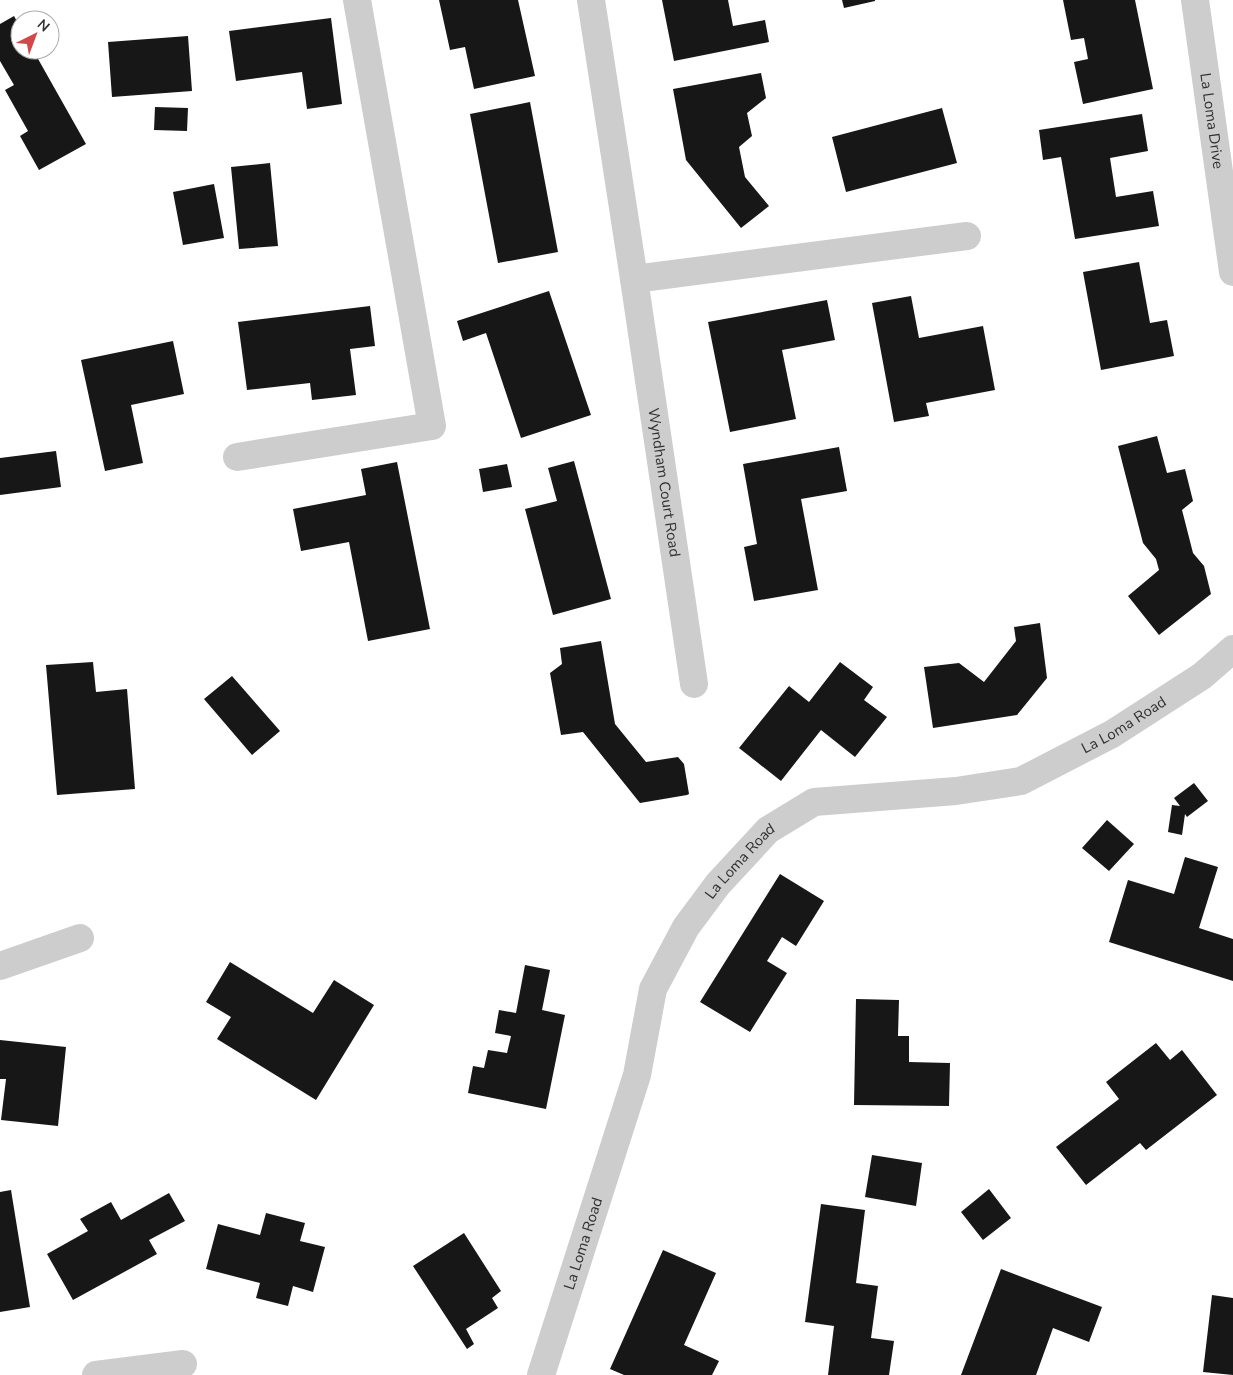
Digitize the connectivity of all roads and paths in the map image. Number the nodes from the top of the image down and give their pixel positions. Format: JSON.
{"nodes":[{"id":1,"x":357,"y":0,"type":"edge"},
{"id":2,"x":591,"y":0,"type":"edge"},
{"id":3,"x":1194,"y":0,"type":"edge"},
{"id":4,"x":967,"y":236,"type":"dead end"},
{"id":5,"x":1233,"y":272,"type":"edge"},
{"id":6,"x":634,"y":279,"type":"junction"},
{"id":7,"x":237,"y":456,"type":"dead end"},
{"id":8,"x":1233,"y":649,"type":"edge"},
{"id":9,"x":694,"y":684,"type":"dead end"},
{"id":10,"x":80,"y":938,"type":"dead end"},
{"id":11,"x":0,"y":966,"type":"edge"},
{"id":12,"x":183,"y":1364,"type":"dead end"},
{"id":13,"x":542,"y":1373,"type":"edge"},
{"id":14,"x":96,"y":1375,"type":"edge"}],
"edges":[{"from":1,"to":7,"type":"street"},
{"from":2,"to":6,"type":"street","name":"Wyndham Court Road"},
{"from":3,"to":5,"type":"street","name":"La Loma Drive"},
{"from":4,"to":6,"type":"street"},
{"from":6,"to":9,"type":"street","name":"Wyndham Court Road"},
{"from":8,"to":13,"type":"street","name":"La Loma Road"},
{"from":10,"to":11,"type":"street"},
{"from":12,"to":14,"type":"street"}]}
